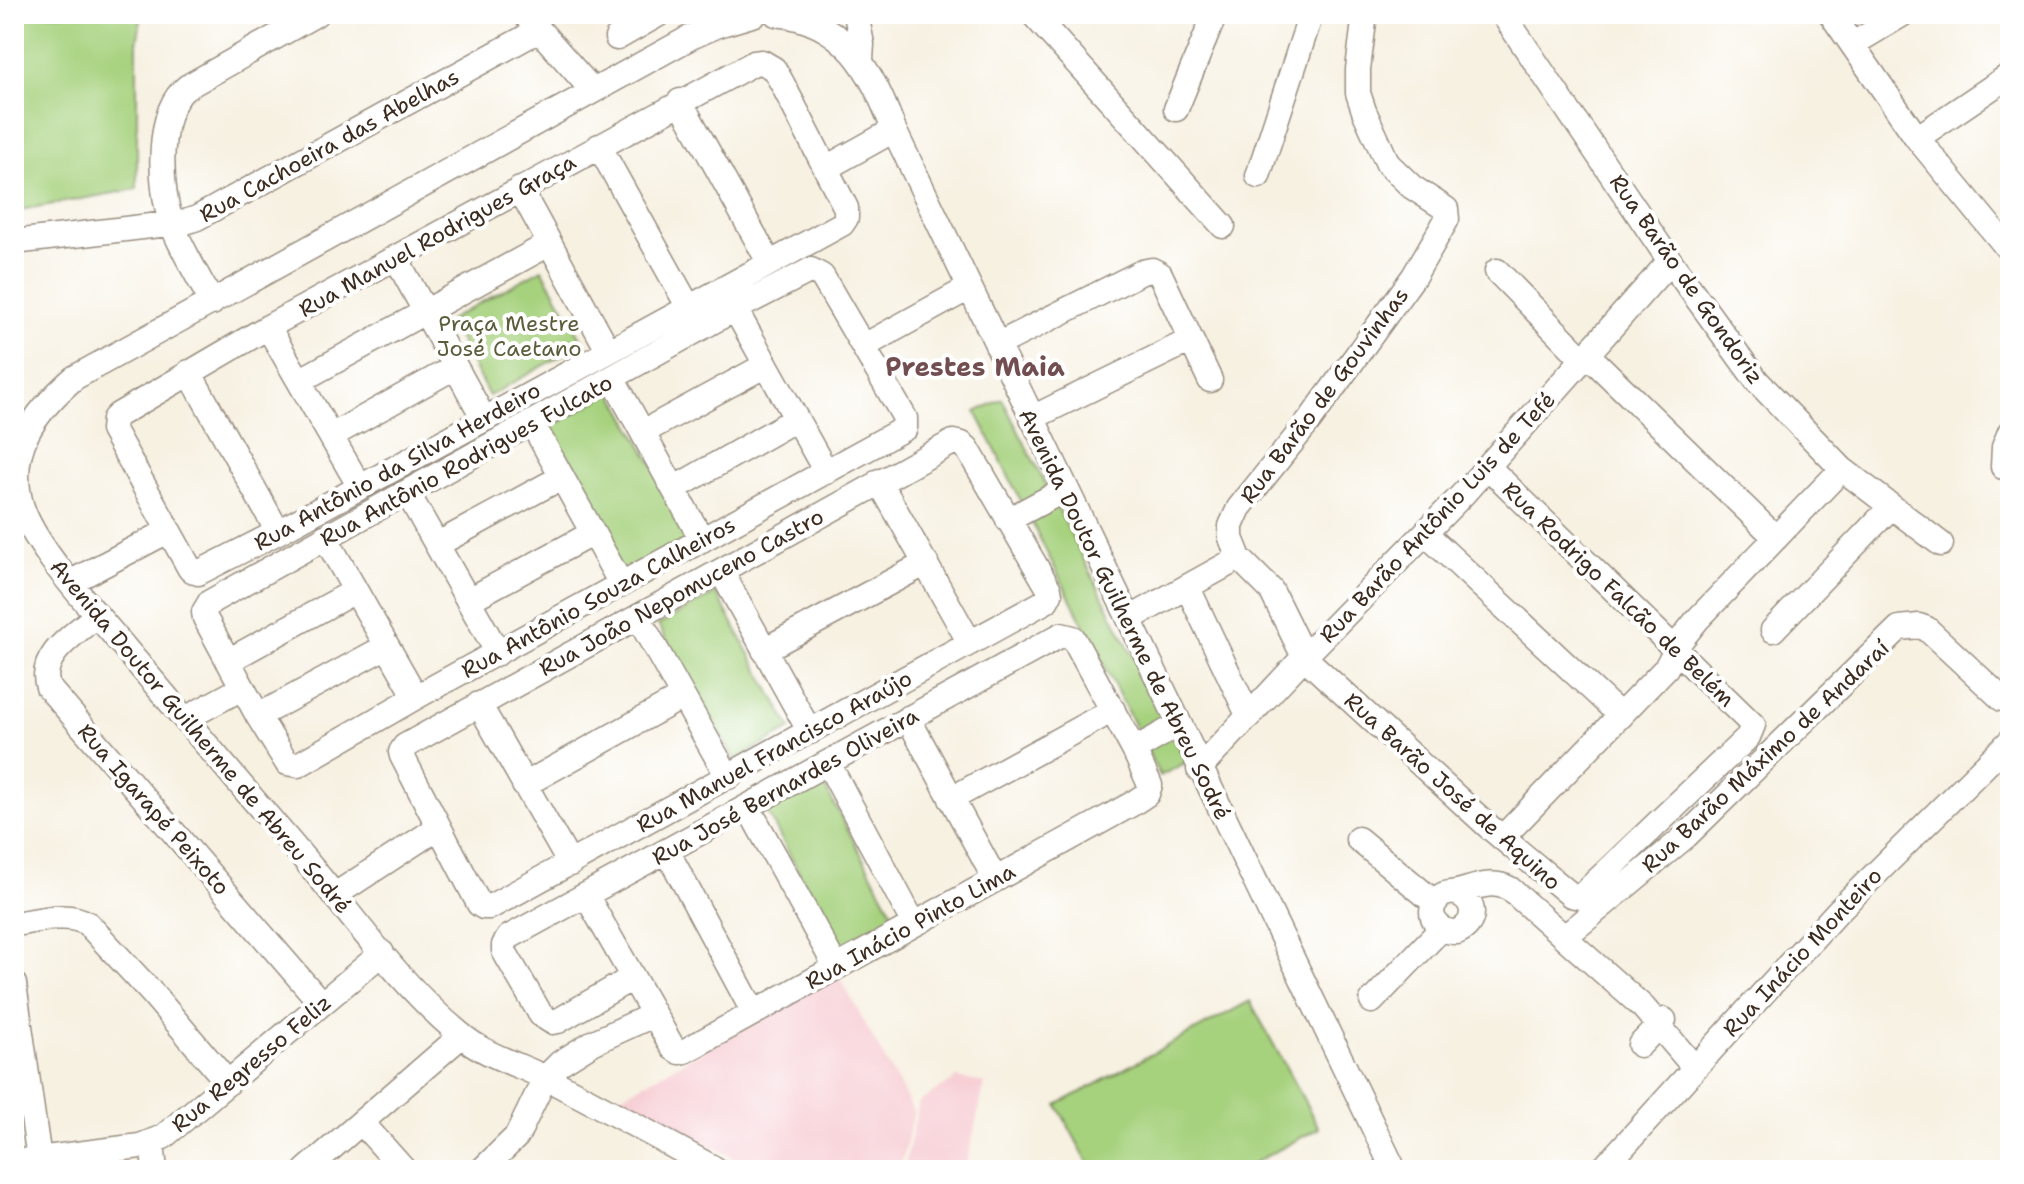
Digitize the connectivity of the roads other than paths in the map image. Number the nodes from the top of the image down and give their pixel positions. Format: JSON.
{"nodes":[{"id":1,"x":316,"y":14,"type":"edge"},
{"id":2,"x":659,"y":14,"type":"edge"},
{"id":3,"x":755,"y":14,"type":"edge"},
{"id":4,"x":776,"y":14,"type":"edge"},
{"id":5,"x":856,"y":14,"type":"edge"},
{"id":6,"x":1033,"y":14,"type":"edge"},
{"id":7,"x":1215,"y":14,"type":"edge"},
{"id":8,"x":1311,"y":14,"type":"edge"},
{"id":9,"x":1365,"y":14,"type":"edge"},
{"id":10,"x":1503,"y":14,"type":"edge"},
{"id":11,"x":1831,"y":14,"type":"edge"},
{"id":12,"x":1903,"y":14,"type":"edge"},
{"id":13,"x":532,"y":22,"type":"edge"},
{"id":14,"x":617,"y":38,"type":"dead end"},
{"id":15,"x":1853,"y":44,"type":"junction"},
{"id":16,"x":861,"y":60,"type":"junction"},
{"id":17,"x":2010,"y":75,"type":"edge"},
{"id":18,"x":593,"y":91,"type":"junction"},
{"id":19,"x":680,"y":101,"type":"junction"},
{"id":20,"x":1176,"y":109,"type":"dead end"},
{"id":21,"x":894,"y":130,"type":"junction"},
{"id":22,"x":1917,"y":138,"type":"junction"},
{"id":23,"x":599,"y":146,"type":"junction"},
{"id":24,"x":826,"y":168,"type":"junction"},
{"id":25,"x":1258,"y":176,"type":"dead end"},
{"id":26,"x":520,"y":189,"type":"junction"},
{"id":27,"x":172,"y":224,"type":"junction"},
{"id":28,"x":1223,"y":226,"type":"dead end"},
{"id":29,"x":14,"y":242,"type":"edge"},
{"id":30,"x":549,"y":244,"type":"junction"},
{"id":31,"x":2010,"y":251,"type":"edge"},
{"id":32,"x":396,"y":258,"type":"junction"},
{"id":33,"x":1670,"y":261,"type":"junction"},
{"id":34,"x":769,"y":262,"type":"junction"},
{"id":35,"x":1497,"y":271,"type":"dead end"},
{"id":36,"x":969,"y":288,"type":"junction"},
{"id":37,"x":212,"y":303,"type":"junction"},
{"id":38,"x":688,"y":306,"type":"junction"},
{"id":39,"x":735,"y":309,"type":"junction"},
{"id":40,"x":425,"y":312,"type":"junction"},
{"id":41,"x":268,"y":327,"type":"junction"},
{"id":42,"x":1191,"y":340,"type":"junction"},
{"id":43,"x":997,"y":345,"type":"junction"},
{"id":44,"x":864,"y":346,"type":"junction"},
{"id":45,"x":608,"y":350,"type":"junction"},
{"id":46,"x":1585,"y":357,"type":"junction"},
{"id":47,"x":766,"y":365,"type":"junction"},
{"id":48,"x":455,"y":367,"type":"junction"},
{"id":49,"x":189,"y":372,"type":"junction"},
{"id":50,"x":613,"y":379,"type":"junction"},
{"id":51,"x":1210,"y":380,"type":"dead end"},
{"id":52,"x":299,"y":381,"type":"junction"},
{"id":53,"x":25,"y":417,"type":"edge"},
{"id":54,"x":1032,"y":418,"type":"junction"},
{"id":55,"x":484,"y":419,"type":"junction"},
{"id":56,"x":796,"y":419,"type":"junction"},
{"id":57,"x":532,"y":423,"type":"junction"},
{"id":58,"x":643,"y":432,"type":"junction"},
{"id":59,"x":2010,"y":432,"type":"edge"},
{"id":60,"x":331,"y":436,"type":"junction"},
{"id":61,"x":1488,"y":467,"type":"junction"},
{"id":62,"x":2003,"y":467,"type":"dead end"},
{"id":63,"x":1842,"y":469,"type":"junction"},
{"id":64,"x":826,"y":472,"type":"junction"},
{"id":65,"x":562,"y":477,"type":"junction"},
{"id":66,"x":879,"y":481,"type":"junction"},
{"id":67,"x":360,"y":487,"type":"junction"},
{"id":68,"x":675,"y":488,"type":"junction"},
{"id":69,"x":1066,"y":489,"type":"junction"},
{"id":70,"x":407,"y":492,"type":"junction"},
{"id":71,"x":1891,"y":507,"type":"junction"},
{"id":72,"x":1008,"y":520,"type":"junction"},
{"id":73,"x":168,"y":531,"type":"junction"},
{"id":74,"x":278,"y":532,"type":"junction"},
{"id":75,"x":593,"y":533,"type":"junction"},
{"id":76,"x":1426,"y":534,"type":"junction"},
{"id":77,"x":325,"y":537,"type":"junction"},
{"id":78,"x":1776,"y":538,"type":"junction"},
{"id":79,"x":702,"y":540,"type":"junction"},
{"id":80,"x":25,"y":541,"type":"edge"},
{"id":81,"x":438,"y":544,"type":"junction"},
{"id":82,"x":1941,"y":544,"type":"dead end"},
{"id":83,"x":1239,"y":558,"type":"junction"},
{"id":84,"x":926,"y":563,"type":"junction"},
{"id":85,"x":721,"y":571,"type":"junction"},
{"id":86,"x":71,"y":582,"type":"junction"},
{"id":87,"x":621,"y":584,"type":"junction"},
{"id":88,"x":1188,"y":588,"type":"junction"},
{"id":89,"x":355,"y":591,"type":"junction"},
{"id":90,"x":469,"y":600,"type":"junction"},
{"id":91,"x":97,"y":615,"type":"junction"},
{"id":92,"x":638,"y":617,"type":"junction"},
{"id":93,"x":1129,"y":619,"type":"junction"},
{"id":94,"x":1773,"y":630,"type":"dead end"},
{"id":95,"x":970,"y":643,"type":"junction"},
{"id":96,"x":387,"y":646,"type":"junction"},
{"id":97,"x":764,"y":650,"type":"junction"},
{"id":98,"x":1676,"y":650,"type":"junction"},
{"id":99,"x":498,"y":653,"type":"junction"},
{"id":100,"x":1304,"y":657,"type":"junction"},
{"id":101,"x":228,"y":661,"type":"junction"},
{"id":102,"x":242,"y":688,"type":"junction"},
{"id":103,"x":416,"y":697,"type":"junction"},
{"id":104,"x":682,"y":697,"type":"junction"},
{"id":105,"x":2002,"y":699,"type":"dead end"},
{"id":106,"x":479,"y":704,"type":"junction"},
{"id":107,"x":1113,"y":710,"type":"junction"},
{"id":108,"x":258,"y":716,"type":"junction"},
{"id":109,"x":1621,"y":716,"type":"junction"},
{"id":110,"x":1249,"y":717,"type":"junction"},
{"id":111,"x":908,"y":718,"type":"junction"},
{"id":112,"x":185,"y":719,"type":"junction"},
{"id":113,"x":1751,"y":721,"type":"joint"},
{"id":114,"x":1178,"y":725,"type":"junction"},
{"id":115,"x":810,"y":732,"type":"junction"},
{"id":116,"x":2010,"y":741,"type":"edge"},
{"id":117,"x":1134,"y":750,"type":"junction"},
{"id":118,"x":828,"y":763,"type":"junction"},
{"id":119,"x":1199,"y":769,"type":"junction"},
{"id":120,"x":728,"y":777,"type":"junction"},
{"id":121,"x":524,"y":785,"type":"junction"},
{"id":122,"x":951,"y":799,"type":"junction"},
{"id":123,"x":748,"y":807,"type":"junction"},
{"id":124,"x":439,"y":827,"type":"junction"},
{"id":125,"x":1502,"y":838,"type":"junction"},
{"id":126,"x":1358,"y":839,"type":"dead end"},
{"id":127,"x":667,"y":851,"type":"junction"},
{"id":128,"x":570,"y":864,"type":"junction"},
{"id":129,"x":995,"y":879,"type":"junction"},
{"id":130,"x":335,"y":895,"type":"junction"},
{"id":131,"x":586,"y":895,"type":"junction"},
{"id":132,"x":1446,"y":898,"type":"junction"},
{"id":133,"x":14,"y":924,"type":"edge"},
{"id":134,"x":914,"y":924,"type":"junction"},
{"id":135,"x":1441,"y":929,"type":"junction"},
{"id":136,"x":1566,"y":936,"type":"junction"},
{"id":137,"x":382,"y":953,"type":"junction"},
{"id":138,"x":836,"y":967,"type":"junction"},
{"id":139,"x":632,"y":978,"type":"junction"},
{"id":140,"x":14,"y":984,"type":"edge"},
{"id":141,"x":1372,"y":1001,"type":"dead end"},
{"id":142,"x":321,"y":1003,"type":"junction"},
{"id":143,"x":754,"y":1013,"type":"junction"},
{"id":144,"x":653,"y":1015,"type":"junction"},
{"id":145,"x":1655,"y":1018,"type":"junction"},
{"id":146,"x":461,"y":1036,"type":"junction"},
{"id":147,"x":1640,"y":1045,"type":"dead end"},
{"id":148,"x":1700,"y":1060,"type":"junction"},
{"id":149,"x":545,"y":1078,"type":"junction"},
{"id":150,"x":228,"y":1083,"type":"junction"},
{"id":151,"x":362,"y":1123,"type":"junction"},
{"id":152,"x":152,"y":1143,"type":"junction"},
{"id":153,"x":39,"y":1159,"type":"junction"},
{"id":154,"x":14,"y":1162,"type":"edge"},
{"id":155,"x":155,"y":1170,"type":"edge"},
{"id":156,"x":306,"y":1170,"type":"edge"},
{"id":157,"x":404,"y":1170,"type":"edge"},
{"id":158,"x":482,"y":1170,"type":"edge"},
{"id":159,"x":717,"y":1170,"type":"edge"},
{"id":160,"x":1394,"y":1170,"type":"edge"},
{"id":161,"x":1602,"y":1170,"type":"edge"}],
"edges":[{"from":1,"to":27,"type":"street"},
{"from":2,"to":14,"type":"street"},
{"from":3,"to":18,"type":"street","name":"Avenida Doutor Guilherme de Abreu Sodré"},
{"from":4,"to":16,"type":"street","name":"Avenida Doutor Guilherme de Abreu Sodré"},
{"from":5,"to":16,"type":"street"},
{"from":6,"to":28,"type":"street"},
{"from":7,"to":20,"type":"street"},
{"from":8,"to":25,"type":"street"},
{"from":9,"to":83,"type":"street","name":"Rua Barão de Gouvinhas"},
{"from":10,"to":33,"type":"street","name":"Rua Barão de Gondoriz"},
{"from":11,"to":15,"type":"street"},
{"from":12,"to":15,"type":"street"},
{"from":13,"to":18,"type":"street"},
{"from":13,"to":27,"type":"street","name":"Rua Cachoeira das Abelhas"},
{"from":15,"to":22,"type":"street"},
{"from":16,"to":21,"type":"street","name":"Avenida Doutor Guilherme de Abreu Sodré"},
{"from":17,"to":22,"type":"street"},
{"from":18,"to":37,"type":"street","name":"Avenida Doutor Guilherme de Abreu Sodré"},
{"from":19,"to":23,"type":"street","name":"Rua Manuel Rodrigues Graça"},
{"from":19,"to":24,"type":"street","name":"Rua Manuel Rodrigues Graça"},
{"from":19,"to":34,"type":"street"},
{"from":21,"to":24,"type":"street"},
{"from":21,"to":36,"type":"street","name":"Avenida Doutor Guilherme de Abreu Sodré"},
{"from":22,"to":31,"type":"street"},
{"from":23,"to":26,"type":"street","name":"Rua Manuel Rodrigues Graça"},
{"from":23,"to":38,"type":"street"},
{"from":24,"to":34,"type":"street","name":"Rua Antônio da Silva Herdeiro"},
{"from":26,"to":30,"type":"street"},
{"from":26,"to":32,"type":"street","name":"Rua Manuel Rodrigues Graça"},
{"from":27,"to":29,"type":"street","name":"Rua Cachoeira das Abelhas"},
{"from":27,"to":37,"type":"street"},
{"from":30,"to":40,"type":"street"},
{"from":30,"to":45,"type":"street"},
{"from":32,"to":40,"type":"street"},
{"from":32,"to":41,"type":"street","name":"Rua Manuel Rodrigues Graça"},
{"from":33,"to":46,"type":"street","name":"Rua Barão Antônio Luis de Tefé"},
{"from":33,"to":63,"type":"street","name":"Rua Barão de Gondoriz"},
{"from":34,"to":38,"type":"street","name":"Rua Antônio da Silva Herdeiro"},
{"from":35,"to":46,"type":"street"},
{"from":36,"to":43,"type":"street","name":"Avenida Doutor Guilherme de Abreu Sodré"},
{"from":36,"to":44,"type":"street"},
{"from":37,"to":53,"type":"street","name":"Avenida Doutor Guilherme de Abreu Sodré"},
{"from":38,"to":45,"type":"street","name":"Rua Antônio da Silva Herdeiro"},
{"from":39,"to":44,"type":"street","name":"Rua Antônio Rodrigues Fulcato"},
{"from":39,"to":47,"type":"street"},
{"from":39,"to":50,"type":"street","name":"Rua Antônio Rodrigues Fulcato"},
{"from":40,"to":48,"type":"street"},
{"from":40,"to":52,"type":"street"},
{"from":41,"to":49,"type":"street","name":"Rua Manuel Rodrigues Graça"},
{"from":41,"to":52,"type":"street"},
{"from":42,"to":43,"type":"street"},
{"from":42,"to":51,"type":"street"},
{"from":42,"to":54,"type":"street"},
{"from":43,"to":54,"type":"street","name":"Avenida Doutor Guilherme de Abreu Sodré"},
{"from":44,"to":64,"type":"street","name":"Rua Antônio Souza Calheiros"},
{"from":45,"to":55,"type":"street","name":"Rua Antônio da Silva Herdeiro"},
{"from":46,"to":61,"type":"street","name":"Rua Barão Antônio Luis de Tefé"},
{"from":46,"to":78,"type":"street"},
{"from":47,"to":56,"type":"street"},
{"from":47,"to":58,"type":"street"},
{"from":48,"to":55,"type":"street"},
{"from":48,"to":60,"type":"street"},
{"from":49,"to":73,"type":"street","name":"Rua Manuel Rodrigues Graça"},
{"from":49,"to":74,"type":"street"},
{"from":50,"to":57,"type":"street","name":"Rua Antônio Rodrigues Fulcato"},
{"from":50,"to":58,"type":"street"},
{"from":52,"to":60,"type":"street"},
{"from":53,"to":80,"type":"street","name":"Avenida Doutor Guilherme de Abreu Sodré"},
{"from":54,"to":69,"type":"street","name":"Avenida Doutor Guilherme de Abreu Sodré"},
{"from":55,"to":67,"type":"street","name":"Rua Antônio da Silva Herdeiro"},
{"from":56,"to":64,"type":"street"},
{"from":56,"to":68,"type":"street"},
{"from":57,"to":65,"type":"street"},
{"from":57,"to":70,"type":"street","name":"Rua Antônio Rodrigues Fulcato"},
{"from":58,"to":68,"type":"street"},
{"from":59,"to":62,"type":"street"},
{"from":60,"to":67,"type":"street"},
{"from":61,"to":76,"type":"street","name":"Rua Barão Antônio Luis de Tefé"},
{"from":61,"to":98,"type":"street","name":"Rua Rodrigo Falcão de Belém"},
{"from":63,"to":71,"type":"street","name":"Rua Barão de Gondoriz"},
{"from":63,"to":78,"type":"street"},
{"from":64,"to":79,"type":"street","name":"Rua Antônio Souza Calheiros"},
{"from":65,"to":75,"type":"street"},
{"from":65,"to":81,"type":"street"},
{"from":66,"to":72,"type":"street","name":"Rua João Nepomuceno Castro"},
{"from":66,"to":84,"type":"street"},
{"from":66,"to":85,"type":"street","name":"Rua João Nepomuceno Castro"},
{"from":67,"to":74,"type":"street","name":"Rua Antônio da Silva Herdeiro"},
{"from":68,"to":79,"type":"street"},
{"from":69,"to":72,"type":"street"},
{"from":69,"to":93,"type":"street","name":"Avenida Doutor Guilherme de Abreu Sodré"},
{"from":70,"to":77,"type":"street","name":"Rua Antônio Rodrigues Fulcato"},
{"from":70,"to":81,"type":"street"},
{"from":71,"to":82,"type":"street","name":"Rua Barão de Gondoriz"},
{"from":71,"to":94,"type":"street"},
{"from":72,"to":95,"type":"street","name":"Rua Manuel Francisco Araújo"},
{"from":73,"to":74,"type":"street","name":"Rua Antônio da Silva Herdeiro"},
{"from":73,"to":86,"type":"street"},
{"from":75,"to":87,"type":"street"},
{"from":75,"to":90,"type":"street"},
{"from":76,"to":100,"type":"street","name":"Rua Barão Antônio Luis de Tefé"},
{"from":76,"to":109,"type":"street"},
{"from":77,"to":89,"type":"street"},
{"from":77,"to":101,"type":"street","name":"Rua Antônio Rodrigues Fulcato"},
{"from":78,"to":98,"type":"street"},
{"from":79,"to":87,"type":"street","name":"Rua Antônio Souza Calheiros"},
{"from":80,"to":86,"type":"street","name":"Avenida Doutor Guilherme de Abreu Sodré"},
{"from":81,"to":90,"type":"street"},
{"from":83,"to":88,"type":"street"},
{"from":83,"to":100,"type":"street","name":"Rua Barão José de Aquino"},
{"from":84,"to":95,"type":"street"},
{"from":84,"to":97,"type":"street"},
{"from":85,"to":92,"type":"street","name":"Rua João Nepomuceno Castro"},
{"from":85,"to":97,"type":"street"},
{"from":86,"to":91,"type":"street","name":"Avenida Doutor Guilherme de Abreu Sodré"},
{"from":87,"to":99,"type":"street","name":"Rua Antônio Souza Calheiros"},
{"from":88,"to":93,"type":"street"},
{"from":88,"to":110,"type":"street"},
{"from":89,"to":96,"type":"street"},
{"from":89,"to":101,"type":"street"},
{"from":90,"to":99,"type":"street"},
{"from":91,"to":112,"type":"street","name":"Avenida Doutor Guilherme de Abreu Sodré"},
{"from":91,"to":142,"type":"street","name":"Rua Igarapé Peixoto"},
{"from":92,"to":104,"type":"street"},
{"from":92,"to":106,"type":"street","name":"Rua João Nepomuceno Castro"},
{"from":93,"to":114,"type":"street","name":"Avenida Doutor Guilherme de Abreu Sodré"},
{"from":95,"to":115,"type":"street","name":"Rua Manuel Francisco Araújo"},
{"from":96,"to":103,"type":"street"},
{"from":96,"to":108,"type":"street"},
{"from":97,"to":115,"type":"street"},
{"from":98,"to":109,"type":"street"},
{"from":98,"to":113,"type":"street","name":"Rua Rodrigo Falcão de Belém"},
{"from":99,"to":103,"type":"street","name":"Rua Antônio Souza Calheiros"},
{"from":100,"to":110,"type":"street","name":"Rua Barão Antônio Luis de Tefé"},
{"from":100,"to":125,"type":"street","name":"Rua Barão José de Aquino"},
{"from":101,"to":102,"type":"street"},
{"from":102,"to":108,"type":"street"},
{"from":102,"to":112,"type":"street"},
{"from":103,"to":108,"type":"street","name":"Rua Antônio Souza Calheiros"},
{"from":104,"to":120,"type":"street"},
{"from":104,"to":121,"type":"street"},
{"from":105,"to":136,"type":"street","name":"Rua Barão Máximo de Andaraí"},
{"from":106,"to":121,"type":"street"},
{"from":106,"to":124,"type":"street","name":"Rua João Nepomuceno Castro"},
{"from":107,"to":111,"type":"street","name":"Rua José Bernardes Oliveira"},
{"from":107,"to":117,"type":"street"},
{"from":107,"to":122,"type":"street"},
{"from":109,"to":125,"type":"street"},
{"from":110,"to":119,"type":"street","name":"Rua Barão Antônio Luis de Tefé"},
{"from":111,"to":118,"type":"street","name":"Rua José Bernardes Oliveira"},
{"from":111,"to":122,"type":"street"},
{"from":112,"to":130,"type":"street","name":"Avenida Doutor Guilherme de Abreu Sodré"},
{"from":113,"to":125,"type":"street","name":"Rua Barão José de Aquino"},
{"from":114,"to":117,"type":"street"},
{"from":114,"to":119,"type":"street","name":"Avenida Doutor Guilherme de Abreu Sodré"},
{"from":115,"to":120,"type":"street","name":"Rua Manuel Francisco Araújo"},
{"from":116,"to":148,"type":"street","name":"Rua Inácio Monteiro"},
{"from":117,"to":129,"type":"street","name":"Rua Inácio Pinto Lima"},
{"from":118,"to":123,"type":"street","name":"Rua José Bernardes Oliveira"},
{"from":118,"to":134,"type":"street"},
{"from":119,"to":160,"type":"street","name":"Avenida Doutor Guilherme de Abreu Sodré"},
{"from":120,"to":128,"type":"street","name":"Rua Manuel Francisco Araújo"},
{"from":121,"to":128,"type":"street"},
{"from":122,"to":129,"type":"street"},
{"from":123,"to":127,"type":"street","name":"Rua José Bernardes Oliveira"},
{"from":123,"to":138,"type":"street"},
{"from":124,"to":128,"type":"street","name":"Rua Manuel Francisco Araújo"},
{"from":124,"to":130,"type":"street"},
{"from":126,"to":132,"type":"street"},
{"from":127,"to":131,"type":"street","name":"Rua José Bernardes Oliveira"},
{"from":127,"to":143,"type":"street"},
{"from":129,"to":134,"type":"street","name":"Rua Inácio Pinto Lima"},
{"from":130,"to":137,"type":"street","name":"Avenida Doutor Guilherme de Abreu Sodré"},
{"from":131,"to":139,"type":"street"},
{"from":131,"to":139,"type":"street","name":"Rua José Bernardes Oliveira"},
{"from":132,"to":135,"type":"street"},
{"from":132,"to":135,"type":"street"},
{"from":132,"to":136,"type":"street"},
{"from":133,"to":150,"type":"street"},
{"from":134,"to":138,"type":"street","name":"Rua Inácio Pinto Lima"},
{"from":135,"to":141,"type":"street"},
{"from":136,"to":145,"type":"street"},
{"from":137,"to":142,"type":"street","name":"Rua Regresso Feliz"},
{"from":137,"to":146,"type":"street","name":"Avenida Doutor Guilherme de Abreu Sodré"},
{"from":138,"to":143,"type":"street","name":"Rua Inácio Pinto Lima"},
{"from":139,"to":144,"type":"street"},
{"from":140,"to":153,"type":"street"},
{"from":142,"to":150,"type":"street","name":"Rua Regresso Feliz"},
{"from":143,"to":144,"type":"street","name":"Rua Inácio Pinto Lima"},
{"from":144,"to":149,"type":"street"},
{"from":145,"to":147,"type":"street"},
{"from":145,"to":148,"type":"street"},
{"from":146,"to":149,"type":"street","name":"Avenida Doutor Guilherme de Abreu Sodré"},
{"from":146,"to":151,"type":"street"},
{"from":148,"to":161,"type":"street","name":"Rua Inácio Monteiro"},
{"from":149,"to":158,"type":"street"},
{"from":149,"to":159,"type":"street","name":"Avenida Doutor Guilherme de Abreu Sodré"},
{"from":150,"to":152,"type":"street","name":"Rua Regresso Feliz"},
{"from":151,"to":156,"type":"street"},
{"from":151,"to":157,"type":"street"},
{"from":152,"to":153,"type":"street","name":"Rua Regresso Feliz"},
{"from":152,"to":155,"type":"street"},
{"from":153,"to":154,"type":"street","name":"Rua Regresso Feliz"}]}
